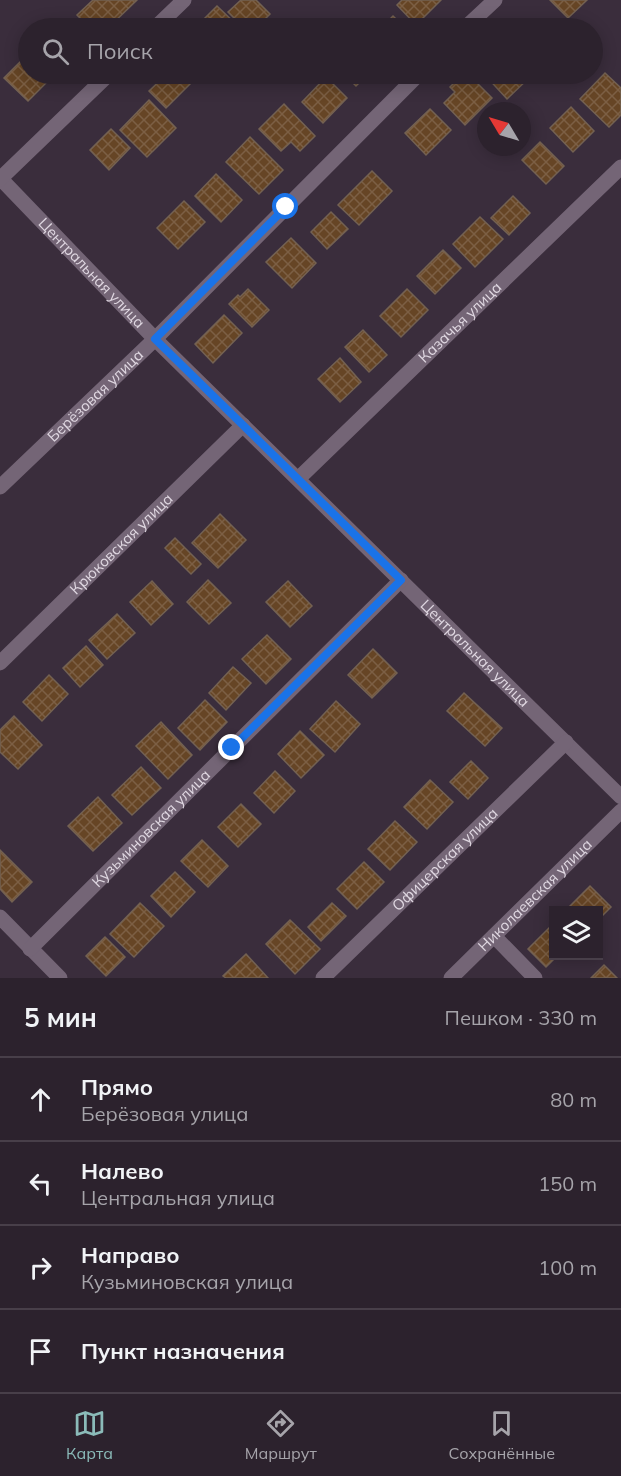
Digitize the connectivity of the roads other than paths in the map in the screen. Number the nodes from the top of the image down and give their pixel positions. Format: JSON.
{"nodes":[{"id":1,"x":184,"y":0,"type":"edge"},
{"id":2,"x":495,"y":0,"type":"edge"},
{"id":3,"x":165,"y":18,"type":"edge"},
{"id":4,"x":476,"y":18,"type":"edge"},
{"id":5,"x":99,"y":84,"type":"edge"},
{"id":6,"x":409,"y":84,"type":"edge"},
{"id":7,"x":621,"y":167,"type":"edge"},
{"id":8,"x":0,"y":178,"type":"edge"},
{"id":9,"x":155,"y":339,"type":"junction"},
{"id":10,"x":243,"y":425,"type":"junction"},
{"id":11,"x":298,"y":478,"type":"junction"},
{"id":12,"x":0,"y":487,"type":"edge"},
{"id":13,"x":401,"y":580,"type":"junction"},
{"id":14,"x":0,"y":663,"type":"edge"},
{"id":15,"x":566,"y":742,"type":"junction"},
{"id":16,"x":621,"y":797,"type":"edge"},
{"id":17,"x":621,"y":811,"type":"edge"},
{"id":18,"x":0,"y":917,"type":"edge"},
{"id":19,"x":494,"y":936,"type":"junction"},
{"id":20,"x":30,"y":949,"type":"junction"},
{"id":21,"x":60,"y":978,"type":"edge"},
{"id":22,"x":323,"y":978,"type":"edge"},
{"id":23,"x":451,"y":978,"type":"edge"},
{"id":24,"x":535,"y":978,"type":"edge"}],
"edges":[{"from":1,"to":3,"type":"street"},
{"from":2,"to":4,"type":"street"},
{"from":5,"to":8,"type":"street"},
{"from":6,"to":9,"type":"street","name":"Берёзовая улица"},
{"from":7,"to":11,"type":"street","name":"Казачья улица"},
{"from":8,"to":9,"type":"street","name":"Центральная улица"},
{"from":9,"to":10,"type":"street","name":"Центральная улица"},
{"from":9,"to":12,"type":"street","name":"Берёзовая улица"},
{"from":10,"to":11,"type":"street","name":"Центральная улица"},
{"from":10,"to":14,"type":"street","name":"Крюковская улица"},
{"from":11,"to":13,"type":"street","name":"Центральная улица"},
{"from":13,"to":15,"type":"street","name":"Центральная улица"},
{"from":13,"to":20,"type":"street","name":"Кузьминовская улица"},
{"from":15,"to":16,"type":"street","name":"Центральная улица"},
{"from":15,"to":22,"type":"street","name":"Офицерская улица"},
{"from":17,"to":19,"type":"street","name":"Николаевская улица"},
{"from":18,"to":20,"type":"street"},
{"from":19,"to":23,"type":"street","name":"Николаевская улица"},
{"from":19,"to":24,"type":"street"},
{"from":20,"to":21,"type":"street"}]}
